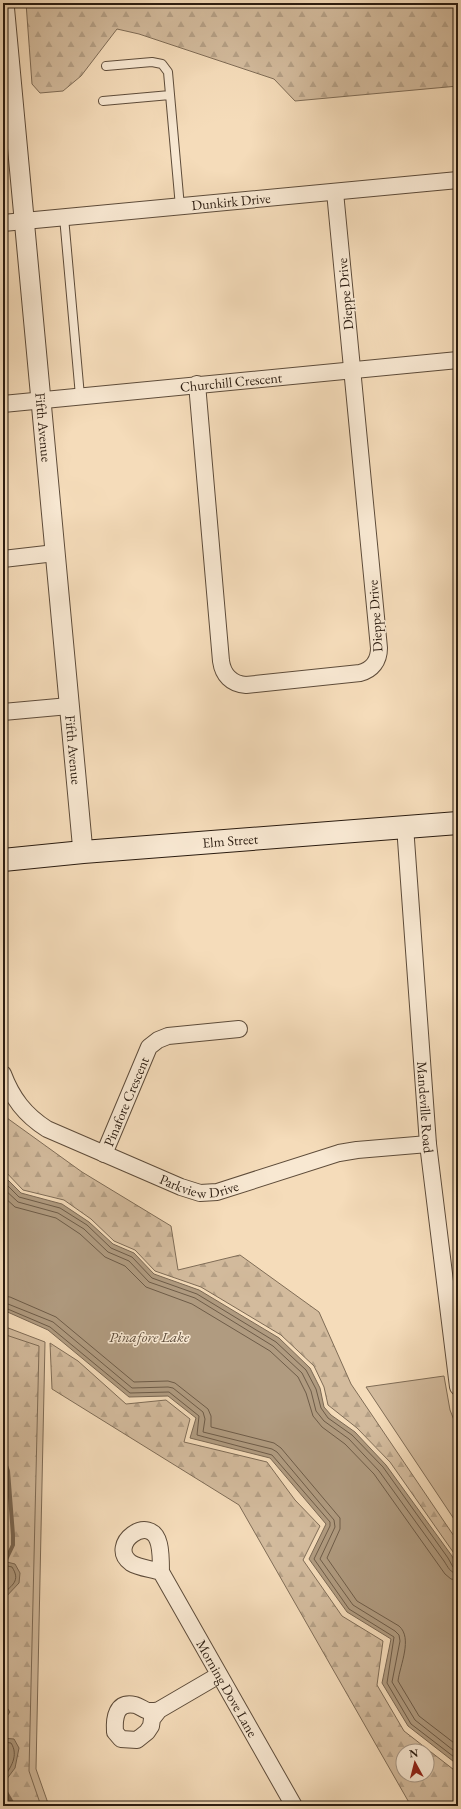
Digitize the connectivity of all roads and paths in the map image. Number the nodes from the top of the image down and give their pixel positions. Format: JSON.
{"nodes":[{"id":1,"x":4,"y":3,"type":"edge"},
{"id":2,"x":106,"y":66,"type":"dead end"},
{"id":3,"x":170,"y":95,"type":"junction"},
{"id":4,"x":103,"y":101,"type":"dead end"},
{"id":5,"x":458,"y":180,"type":"edge"},
{"id":6,"x":335,"y":192,"type":"junction"},
{"id":7,"x":180,"y":206,"type":"junction"},
{"id":8,"x":64,"y":217,"type":"junction"},
{"id":9,"x":23,"y":221,"type":"junction"},
{"id":10,"x":3,"y":223,"type":"edge"},
{"id":11,"x":458,"y":360,"type":"edge"},
{"id":12,"x":352,"y":370,"type":"junction"},
{"id":13,"x":196,"y":384,"type":"junction"},
{"id":14,"x":80,"y":396,"type":"junction"},
{"id":15,"x":41,"y":400,"type":"junction"},
{"id":16,"x":3,"y":404,"type":"edge"},
{"id":17,"x":55,"y":553,"type":"junction"},
{"id":18,"x":3,"y":559,"type":"edge"},
{"id":19,"x":69,"y":706,"type":"junction"},
{"id":20,"x":3,"y":712,"type":"edge"},
{"id":21,"x":458,"y":823,"type":"edge"},
{"id":22,"x":406,"y":826,"type":"junction"},
{"id":23,"x":83,"y":852,"type":"junction"},
{"id":24,"x":3,"y":860,"type":"edge"},
{"id":25,"x":239,"y":1029,"type":"dead end"},
{"id":26,"x":3,"y":1074,"type":"edge"},
{"id":27,"x":428,"y":1144,"type":"junction"},
{"id":28,"x":104,"y":1154,"type":"junction"},
{"id":29,"x":458,"y":1387,"type":"edge"},
{"id":30,"x":161,"y":1572,"type":"dead end"},
{"id":31,"x":219,"y":1675,"type":"junction"},
{"id":32,"x":159,"y":1710,"type":"dead end"},
{"id":33,"x":294,"y":1806,"type":"edge"}],
"edges":[{"from":1,"to":9,"type":"street","name":"Fifth Avenue"},
{"from":2,"to":3,"type":"lane"},
{"from":3,"to":4,"type":"lane"},
{"from":3,"to":7,"type":"lane"},
{"from":5,"to":6,"type":"street","name":"Dunkirk Drive"},
{"from":6,"to":7,"type":"street","name":"Dunkirk Drive"},
{"from":6,"to":12,"type":"street","name":"Dieppe Drive"},
{"from":7,"to":8,"type":"street","name":"Dunkirk Drive"},
{"from":8,"to":9,"type":"street","name":"Dunkirk Drive"},
{"from":8,"to":14,"type":"lane"},
{"from":9,"to":10,"type":"street","name":"Dunkirk Drive"},
{"from":9,"to":15,"type":"street","name":"Fifth Avenue"},
{"from":11,"to":12,"type":"street","name":"Churchill Crescent"},
{"from":12,"to":13,"type":"street","name":"Churchill Crescent"},
{"from":12,"to":13,"type":"street","name":"Dieppe Drive"},
{"from":13,"to":14,"type":"street","name":"Churchill Crescent"},
{"from":14,"to":15,"type":"street","name":"Churchill Crescent"},
{"from":15,"to":16,"type":"street","name":"Churchill Crescent"},
{"from":15,"to":17,"type":"street","name":"Fifth Avenue"},
{"from":17,"to":18,"type":"street"},
{"from":17,"to":19,"type":"street","name":"Fifth Avenue"},
{"from":19,"to":20,"type":"street"},
{"from":19,"to":23,"type":"street","name":"Fifth Avenue"},
{"from":21,"to":22,"type":"main road","name":"Elm Street"},
{"from":22,"to":23,"type":"main road","name":"Elm Street"},
{"from":22,"to":27,"type":"street","name":"Mandeville Road"},
{"from":23,"to":24,"type":"main road","name":"Elm Street"},
{"from":25,"to":28,"type":"street","name":"Pinafore Crescent"},
{"from":26,"to":28,"type":"street","name":"Parkview Drive"},
{"from":27,"to":28,"type":"street","name":"Parkview Drive"},
{"from":27,"to":29,"type":"street","name":"Mandeville Road"},
{"from":30,"to":31,"type":"street","name":"Morning Dove Lane"},
{"from":31,"to":32,"type":"street"},
{"from":31,"to":33,"type":"street","name":"Morning Dove Lane"}]}
